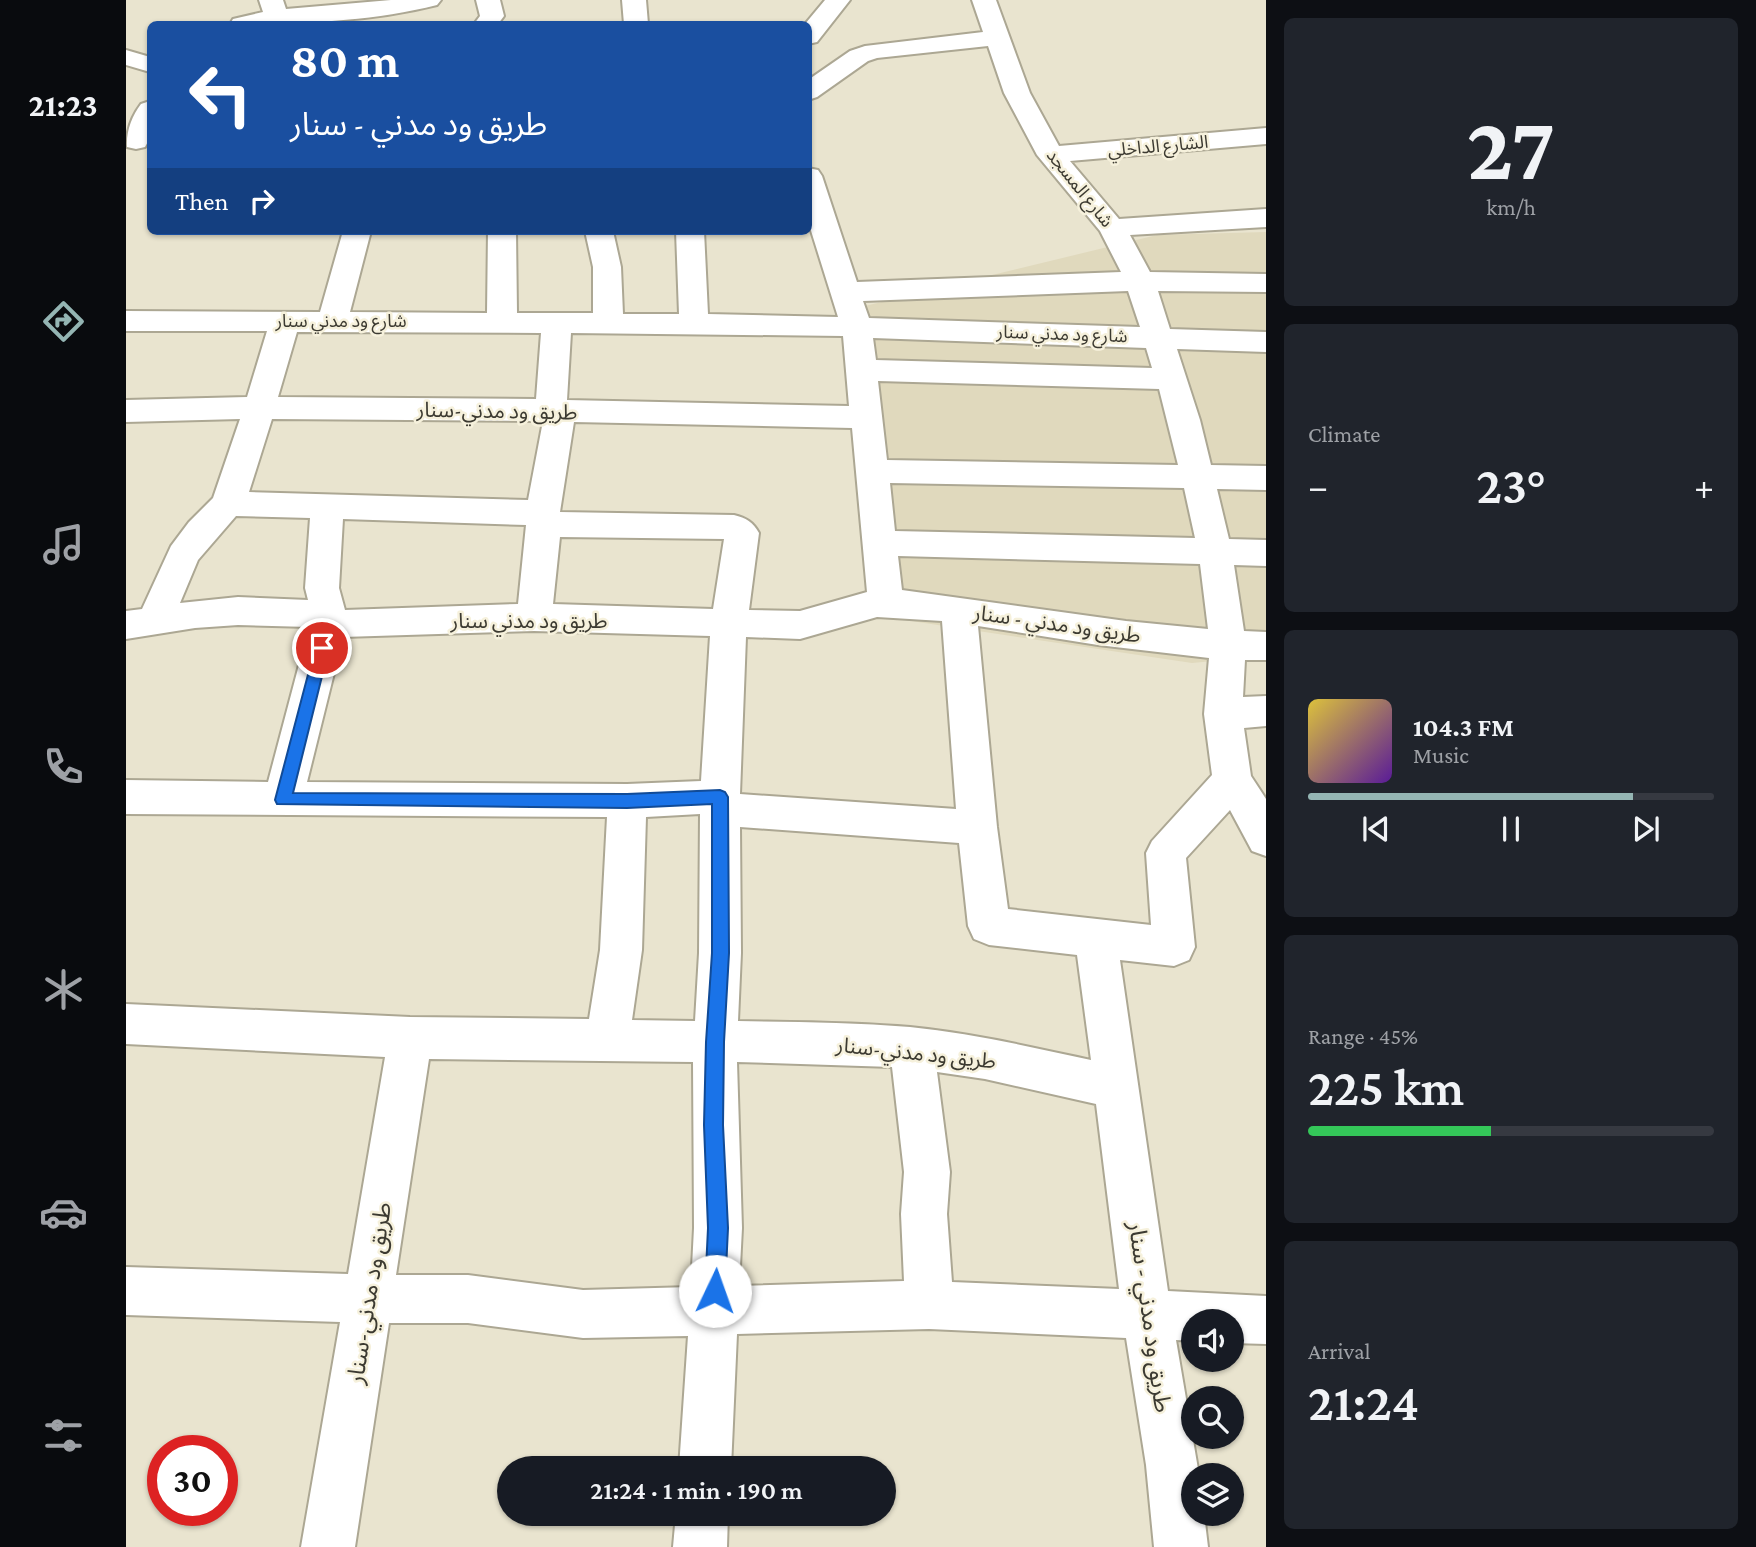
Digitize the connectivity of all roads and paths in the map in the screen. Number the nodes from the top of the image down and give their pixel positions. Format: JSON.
{"nodes":[{"id":1,"x":429,"y":0,"type":"edge"},
{"id":2,"x":488,"y":0,"type":"edge"},
{"id":3,"x":634,"y":0,"type":"edge"},
{"id":4,"x":838,"y":0,"type":"edge"},
{"id":5,"x":984,"y":0,"type":"edge"},
{"id":6,"x":274,"y":8,"type":"edge"},
{"id":7,"x":333,"y":13,"type":"edge"},
{"id":8,"x":248,"y":21,"type":"edge"},
{"id":9,"x":488,"y":21,"type":"edge"},
{"id":10,"x":636,"y":21,"type":"edge"},
{"id":11,"x":812,"y":32,"type":"edge"},
{"id":12,"x":998,"y":38,"type":"junction"},
{"id":13,"x":126,"y":57,"type":"edge"},
{"id":14,"x":147,"y":64,"type":"edge"},
{"id":15,"x":812,"y":88,"type":"edge"},
{"id":16,"x":147,"y":117,"type":"edge"},
{"id":17,"x":1266,"y":136,"type":"edge"},
{"id":18,"x":138,"y":141,"type":"edge"},
{"id":19,"x":1050,"y":155,"type":"junction"},
{"id":20,"x":812,"y":188,"type":"edge"},
{"id":21,"x":1266,"y":218,"type":"edge"},
{"id":22,"x":1112,"y":228,"type":"junction"},
{"id":23,"x":356,"y":235,"type":"edge"},
{"id":24,"x":502,"y":235,"type":"edge"},
{"id":25,"x":600,"y":235,"type":"edge"},
{"id":26,"x":690,"y":235,"type":"edge"},
{"id":27,"x":1140,"y":281,"type":"junction"},
{"id":28,"x":1266,"y":283,"type":"edge"},
{"id":29,"x":847,"y":292,"type":"junction"},
{"id":30,"x":126,"y":321,"type":"edge"},
{"id":31,"x":285,"y":321,"type":"junction"},
{"id":32,"x":332,"y":322,"type":"junction"},
{"id":33,"x":502,"y":322,"type":"junction"},
{"id":34,"x":556,"y":323,"type":"junction"},
{"id":35,"x":608,"y":323,"type":"junction"},
{"id":36,"x":694,"y":323,"type":"junction"},
{"id":37,"x":857,"y":328,"type":"junction"},
{"id":38,"x":1158,"y":338,"type":"junction"},
{"id":39,"x":1266,"y":342,"type":"edge"},
{"id":40,"x":861,"y":370,"type":"junction"},
{"id":41,"x":1171,"y":380,"type":"junction"},
{"id":42,"x":260,"y":408,"type":"junction"},
{"id":43,"x":126,"y":411,"type":"edge"},
{"id":44,"x":555,"y":412,"type":"junction"},
{"id":45,"x":867,"y":417,"type":"junction"},
{"id":46,"x":872,"y":471,"type":"junction"},
{"id":47,"x":1197,"y":476,"type":"junction"},
{"id":48,"x":1266,"y":478,"type":"edge"},
{"id":49,"x":228,"y":504,"type":"junction"},
{"id":50,"x":327,"y":509,"type":"junction"},
{"id":51,"x":543,"y":519,"type":"junction"},
{"id":52,"x":878,"y":543,"type":"junction"},
{"id":53,"x":1215,"y":551,"type":"junction"},
{"id":54,"x":1266,"y":553,"type":"edge"},
{"id":55,"x":886,"y":603,"type":"junction"},
{"id":56,"x":959,"y":610,"type":"junction"},
{"id":57,"x":534,"y":617,"type":"junction"},
{"id":58,"x":329,"y":619,"type":"junction"},
{"id":59,"x":140,"y":623,"type":"edge"},
{"id":60,"x":729,"y":623,"type":"junction"},
{"id":61,"x":1228,"y":645,"type":"junction"},
{"id":62,"x":1266,"y":646,"type":"edge"},
{"id":63,"x":1266,"y":711,"type":"edge"},
{"id":64,"x":1223,"y":713,"type":"junction"},
{"id":65,"x":1232,"y":780,"type":"junction"},
{"id":66,"x":126,"y":797,"type":"edge"},
{"id":67,"x":283,"y":800,"type":"junction"},
{"id":68,"x":627,"y":801,"type":"junction"},
{"id":69,"x":720,"y":803,"type":"junction"},
{"id":70,"x":977,"y":827,"type":"junction"},
{"id":71,"x":1264,"y":828,"type":"edge"},
{"id":72,"x":1096,"y":937,"type":"junction"},
{"id":73,"x":126,"y":1024,"type":"edge"},
{"id":74,"x":410,"y":1038,"type":"junction"},
{"id":75,"x":607,"y":1040,"type":"junction"},
{"id":76,"x":715,"y":1042,"type":"junction"},
{"id":77,"x":912,"y":1048,"type":"junction"},
{"id":78,"x":1115,"y":1087,"type":"junction"},
{"id":79,"x":126,"y":1292,"type":"edge"},
{"id":80,"x":368,"y":1299,"type":"junction"},
{"id":81,"x":929,"y":1305,"type":"junction"},
{"id":82,"x":714,"y":1312,"type":"junction"},
{"id":83,"x":1147,"y":1315,"type":"junction"},
{"id":84,"x":1266,"y":1320,"type":"edge"},
{"id":85,"x":706,"y":1456,"type":"edge"},
{"id":86,"x":701,"y":1526,"type":"edge"},
{"id":87,"x":328,"y":1547,"type":"edge"},
{"id":88,"x":700,"y":1547,"type":"edge"},
{"id":89,"x":1181,"y":1547,"type":"edge"}],
"edges":[{"from":1,"to":7,"type":"street"},
{"from":2,"to":9,"type":"street"},
{"from":3,"to":10,"type":"street"},
{"from":4,"to":11,"type":"street"},
{"from":5,"to":12,"type":"street","name":"شارع المسجد"},
{"from":6,"to":7,"type":"street"},
{"from":6,"to":8,"type":"street"},
{"from":12,"to":15,"type":"street"},
{"from":12,"to":19,"type":"street","name":"شارع المسجد"},
{"from":13,"to":14,"type":"street"},
{"from":16,"to":18,"type":"street"},
{"from":17,"to":19,"type":"street","name":"الشارع الداخلي"},
{"from":19,"to":22,"type":"street","name":"شارع المسجد"},
{"from":20,"to":29,"type":"street"},
{"from":21,"to":22,"type":"street"},
{"from":22,"to":27,"type":"street","name":"شارع المسجد"},
{"from":23,"to":32,"type":"street"},
{"from":24,"to":33,"type":"street"},
{"from":25,"to":35,"type":"street"},
{"from":26,"to":36,"type":"street"},
{"from":27,"to":28,"type":"street"},
{"from":27,"to":29,"type":"street"},
{"from":27,"to":38,"type":"street","name":"شارع المسجد"},
{"from":29,"to":37,"type":"street"},
{"from":30,"to":31,"type":"street","name":"شارع ود مدني سنار"},
{"from":31,"to":32,"type":"street","name":"شارع ود مدني سنار"},
{"from":31,"to":42,"type":"street"},
{"from":32,"to":33,"type":"street","name":"شارع ود مدني سنار"},
{"from":33,"to":34,"type":"street","name":"شارع ود مدني سنار"},
{"from":34,"to":35,"type":"street","name":"شارع ود مدني سنار"},
{"from":34,"to":44,"type":"street"},
{"from":35,"to":36,"type":"street","name":"شارع ود مدني سنار"},
{"from":36,"to":37,"type":"street","name":"شارع ود مدني سنار"},
{"from":37,"to":38,"type":"street","name":"شارع ود مدني سنار"},
{"from":37,"to":40,"type":"street"},
{"from":38,"to":39,"type":"street","name":"شارع ود مدني سنار"},
{"from":38,"to":41,"type":"street","name":"شارع المسجد"},
{"from":40,"to":41,"type":"street"},
{"from":40,"to":45,"type":"street"},
{"from":41,"to":47,"type":"street","name":"شارع المسجد"},
{"from":42,"to":43,"type":"street","name":"طريق ود مدني-سنار"},
{"from":42,"to":44,"type":"street","name":"طريق ود مدني-سنار"},
{"from":42,"to":49,"type":"street"},
{"from":44,"to":45,"type":"street","name":"طريق ود مدني-سنار"},
{"from":44,"to":51,"type":"street"},
{"from":45,"to":46,"type":"street"},
{"from":46,"to":47,"type":"street"},
{"from":46,"to":52,"type":"street"},
{"from":47,"to":48,"type":"street"},
{"from":47,"to":53,"type":"street","name":"شارع المسجد"},
{"from":49,"to":50,"type":"street"},
{"from":49,"to":59,"type":"street"},
{"from":50,"to":51,"type":"street"},
{"from":50,"to":58,"type":"street"},
{"from":51,"to":57,"type":"street"},
{"from":51,"to":60,"type":"street"},
{"from":52,"to":53,"type":"street"},
{"from":52,"to":55,"type":"street"},
{"from":53,"to":54,"type":"street"},
{"from":53,"to":61,"type":"street","name":"شارع المسجد"},
{"from":55,"to":56,"type":"street","name":"طريق ود مدني - سنار"},
{"from":55,"to":60,"type":"street","name":"طريق ود مدني - سنار"},
{"from":56,"to":61,"type":"street","name":"طريق ود مدني - سنار"},
{"from":56,"to":70,"type":"street"},
{"from":57,"to":58,"type":"street","name":"طريق ود مدني سنار"},
{"from":57,"to":60,"type":"street","name":"طريق ود مدني سنار"},
{"from":58,"to":59,"type":"street"},
{"from":58,"to":67,"type":"street"},
{"from":60,"to":69,"type":"street"},
{"from":61,"to":62,"type":"street","name":"طريق ود مدني - سنار"},
{"from":61,"to":64,"type":"street"},
{"from":63,"to":64,"type":"street"},
{"from":64,"to":65,"type":"street"},
{"from":65,"to":71,"type":"street"},
{"from":65,"to":72,"type":"street"},
{"from":66,"to":67,"type":"street"},
{"from":67,"to":68,"type":"street"},
{"from":68,"to":69,"type":"street"},
{"from":68,"to":75,"type":"street"},
{"from":69,"to":70,"type":"street"},
{"from":69,"to":76,"type":"street"},
{"from":70,"to":72,"type":"street"},
{"from":72,"to":78,"type":"street","name":"طريق ود مدني - سنار"},
{"from":73,"to":74,"type":"street","name":"طريق ود مدني-سنار"},
{"from":74,"to":75,"type":"street","name":"طريق ود مدني-سنار"},
{"from":74,"to":80,"type":"street","name":"طريق ود مدني-سنار"},
{"from":75,"to":76,"type":"street","name":"طريق ود مدني-سنار"},
{"from":76,"to":77,"type":"street","name":"طريق ود مدني-سنار"},
{"from":76,"to":82,"type":"street"},
{"from":77,"to":78,"type":"street","name":"طريق ود مدني-سنار"},
{"from":77,"to":81,"type":"street"},
{"from":78,"to":83,"type":"street","name":"طريق ود مدني - سنار"},
{"from":79,"to":80,"type":"street"},
{"from":80,"to":82,"type":"street"},
{"from":80,"to":87,"type":"street","name":"طريق ود مدني-سنار"},
{"from":81,"to":82,"type":"street"},
{"from":81,"to":83,"type":"street"},
{"from":82,"to":85,"type":"street"},
{"from":83,"to":84,"type":"street"},
{"from":83,"to":89,"type":"street","name":"طريق ود مدني - سنار"},
{"from":86,"to":88,"type":"street"}]}
